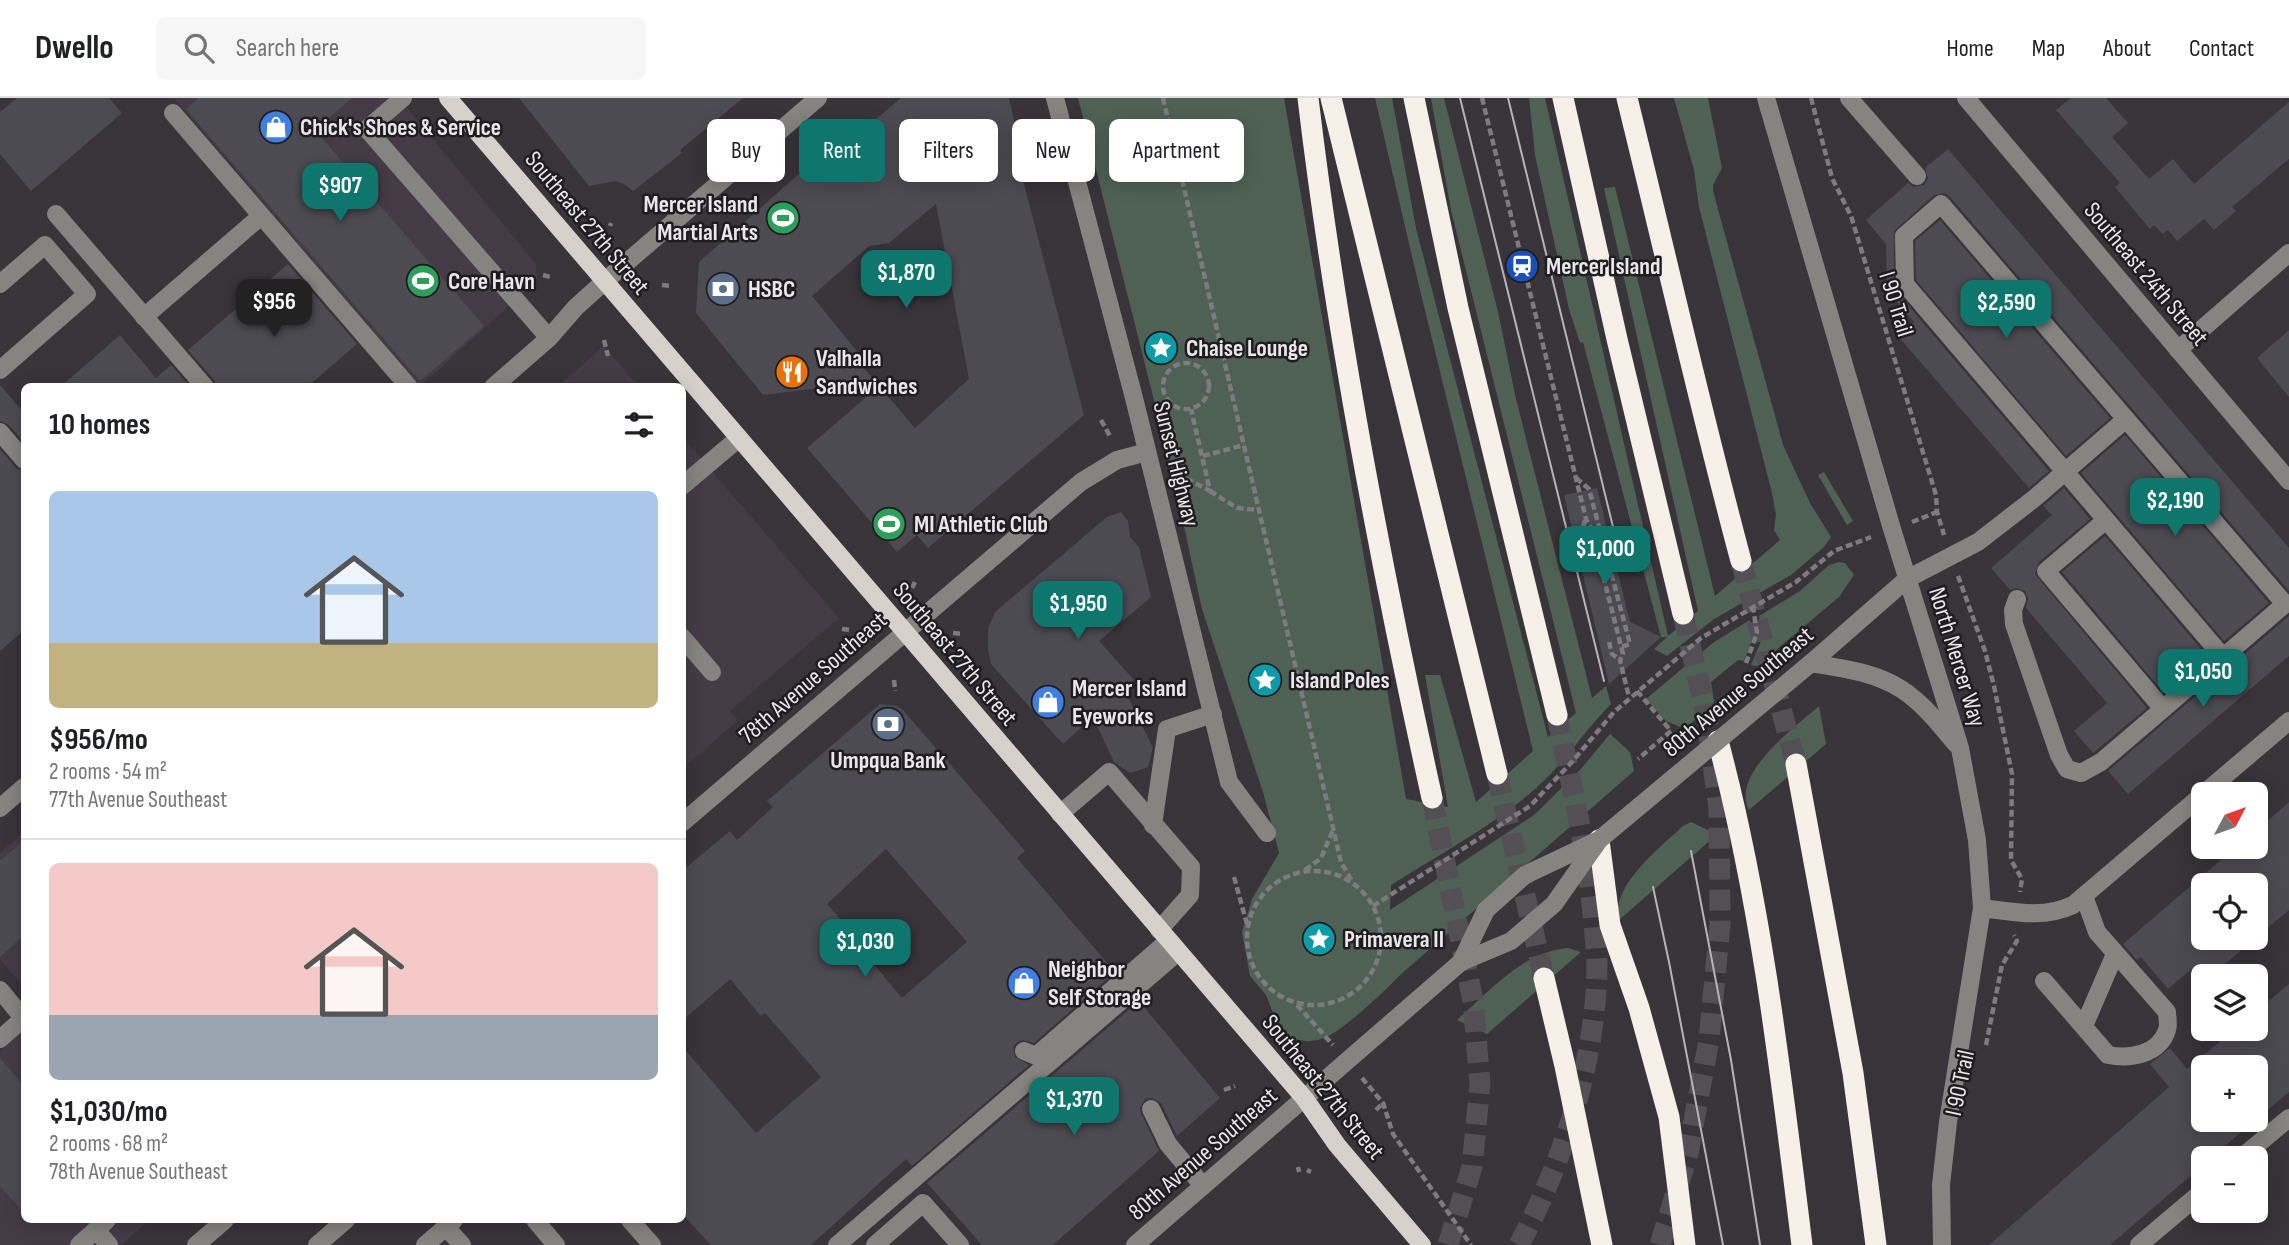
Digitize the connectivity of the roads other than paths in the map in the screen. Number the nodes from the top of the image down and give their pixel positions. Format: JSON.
{"nodes":[{"id":1,"x":403,"y":98,"type":"edge"},
{"id":2,"x":448,"y":98,"type":"edge"},
{"id":3,"x":818,"y":98,"type":"edge"},
{"id":4,"x":1055,"y":98,"type":"edge"},
{"id":5,"x":1308,"y":98,"type":"edge"},
{"id":6,"x":1331,"y":98,"type":"edge"},
{"id":7,"x":1414,"y":98,"type":"edge"},
{"id":8,"x":1563,"y":98,"type":"edge"},
{"id":9,"x":1627,"y":98,"type":"edge"},
{"id":10,"x":1766,"y":98,"type":"edge"},
{"id":11,"x":1849,"y":98,"type":"edge"},
{"id":12,"x":1966,"y":98,"type":"edge"},
{"id":13,"x":173,"y":113,"type":"dead end"},
{"id":14,"x":1917,"y":176,"type":"dead end"},
{"id":15,"x":56,"y":214,"type":"dead end"},
{"id":16,"x":261,"y":216,"type":"junction"},
{"id":17,"x":2289,"y":253,"type":"edge"},
{"id":18,"x":605,"y":281,"type":"junction"},
{"id":19,"x":0,"y":284,"type":"edge"},
{"id":20,"x":144,"y":317,"type":"junction"},
{"id":21,"x":550,"y":338,"type":"junction"},
{"id":22,"x":2178,"y":350,"type":"junction"},
{"id":23,"x":0,"y":370,"type":"edge"},
{"id":24,"x":202,"y":383,"type":"edge"},
{"id":25,"x":406,"y":383,"type":"edge"},
{"id":26,"x":498,"y":383,"type":"edge"},
{"id":27,"x":2126,"y":419,"type":"junction"},
{"id":28,"x":0,"y":432,"type":"edge"},
{"id":29,"x":739,"y":438,"type":"junction"},
{"id":30,"x":1147,"y":452,"type":"junction"},
{"id":31,"x":21,"y":456,"type":"edge"},
{"id":32,"x":2065,"y":472,"type":"junction"},
{"id":33,"x":2289,"y":481,"type":"edge"},
{"id":34,"x":686,"y":483,"type":"edge"},
{"id":35,"x":2106,"y":520,"type":"junction"},
{"id":36,"x":1741,"y":561,"type":"tunnel mouth"},
{"id":37,"x":1907,"y":579,"type":"junction"},
{"id":38,"x":2017,"y":599,"type":"dead end"},
{"id":39,"x":1684,"y":614,"type":"tunnel mouth"},
{"id":40,"x":903,"y":633,"type":"junction"},
{"id":41,"x":686,"y":642,"type":"edge"},
{"id":42,"x":2223,"y":657,"type":"junction"},
{"id":43,"x":1811,"y":663,"type":"junction"},
{"id":44,"x":712,"y":671,"type":"dead end"},
{"id":45,"x":2163,"y":709,"type":"junction"},
{"id":46,"x":1213,"y":714,"type":"junction"},
{"id":47,"x":1557,"y":715,"type":"tunnel mouth"},
{"id":48,"x":2289,"y":720,"type":"edge"},
{"id":49,"x":1718,"y":741,"type":"junction"},
{"id":50,"x":1960,"y":748,"type":"junction"},
{"id":51,"x":1796,"y":764,"type":"tunnel mouth"},
{"id":52,"x":1497,"y":774,"type":"tunnel mouth"},
{"id":53,"x":21,"y":790,"type":"edge"},
{"id":54,"x":1432,"y":798,"type":"tunnel mouth"},
{"id":55,"x":0,"y":808,"type":"edge"},
{"id":56,"x":1060,"y":814,"type":"junction"},
{"id":57,"x":686,"y":820,"type":"edge"},
{"id":58,"x":1153,"y":825,"type":"junction"},
{"id":59,"x":1267,"y":833,"type":"dead end"},
{"id":60,"x":1599,"y":840,"type":"junction"},
{"id":61,"x":2084,"y":896,"type":"junction"},
{"id":62,"x":1982,"y":908,"type":"junction"},
{"id":63,"x":1169,"y":941,"type":"junction"},
{"id":64,"x":2115,"y":954,"type":"junction"},
{"id":65,"x":1461,"y":962,"type":"junction"},
{"id":66,"x":1544,"y":978,"type":"tunnel mouth"},
{"id":67,"x":2044,"y":981,"type":"dead end"},
{"id":68,"x":0,"y":990,"type":"edge"},
{"id":69,"x":21,"y":1014,"type":"edge"},
{"id":70,"x":21,"y":1021,"type":"edge"},
{"id":71,"x":2084,"y":1027,"type":"junction"},
{"id":72,"x":0,"y":1039,"type":"edge"},
{"id":73,"x":1024,"y":1051,"type":"dead end"},
{"id":74,"x":1305,"y":1099,"type":"junction"},
{"id":75,"x":1151,"y":1109,"type":"dead end"},
{"id":76,"x":2289,"y":1118,"type":"edge"},
{"id":77,"x":2255,"y":1146,"type":"edge"},
{"id":78,"x":1203,"y":1186,"type":"junction"},
{"id":79,"x":2191,"y":1201,"type":"edge"},
{"id":80,"x":221,"y":1223,"type":"edge"},
{"id":81,"x":343,"y":1223,"type":"edge"},
{"id":82,"x":450,"y":1223,"type":"edge"},
{"id":83,"x":538,"y":1223,"type":"edge"},
{"id":84,"x":633,"y":1223,"type":"edge"},
{"id":85,"x":101,"y":1225,"type":"edge"},
{"id":86,"x":79,"y":1245,"type":"edge"},
{"id":87,"x":109,"y":1245,"type":"edge"},
{"id":88,"x":195,"y":1245,"type":"edge"},
{"id":89,"x":317,"y":1245,"type":"edge"},
{"id":90,"x":425,"y":1245,"type":"edge"},
{"id":91,"x":462,"y":1245,"type":"edge"},
{"id":92,"x":556,"y":1245,"type":"edge"},
{"id":93,"x":652,"y":1245,"type":"edge"},
{"id":94,"x":837,"y":1245,"type":"edge"},
{"id":95,"x":875,"y":1245,"type":"edge"},
{"id":96,"x":960,"y":1245,"type":"edge"},
{"id":97,"x":1135,"y":1245,"type":"edge"},
{"id":98,"x":1422,"y":1245,"type":"edge"},
{"id":99,"x":1602,"y":1245,"type":"edge"},
{"id":100,"x":1685,"y":1245,"type":"edge"},
{"id":101,"x":1802,"y":1245,"type":"edge"},
{"id":102,"x":1876,"y":1245,"type":"edge"},
{"id":103,"x":1942,"y":1245,"type":"edge"},
{"id":104,"x":2139,"y":1245,"type":"edge"}],
"edges":[{"from":1,"to":21,"type":"street"},
{"from":2,"to":18,"type":"main road","name":"Southeast 27th Street"},
{"from":3,"to":18,"type":"street"},
{"from":4,"to":30,"type":"street","name":"Sunset Highway"},
{"from":5,"to":54,"type":"highway"},
{"from":6,"to":52,"type":"highway"},
{"from":7,"to":47,"type":"highway"},
{"from":8,"to":39,"type":"highway"},
{"from":9,"to":36,"type":"highway"},
{"from":10,"to":37,"type":"street","name":"North Mercer Way"},
{"from":11,"to":14,"type":"street"},
{"from":12,"to":22,"type":"street","name":"Southeast 24th Street"},
{"from":13,"to":16,"type":"street"},
{"from":15,"to":20,"type":"street"},
{"from":16,"to":20,"type":"street"},
{"from":16,"to":25,"type":"street"},
{"from":17,"to":22,"type":"street"},
{"from":18,"to":21,"type":"street"},
{"from":18,"to":29,"type":"main road","name":"Southeast 27th Street"},
{"from":19,"to":23,"type":"street"},
{"from":20,"to":24,"type":"street"},
{"from":21,"to":26,"type":"street"},
{"from":22,"to":33,"type":"street","name":"Southeast 24th Street"},
{"from":27,"to":32,"type":"street","name":"80th Avenue Southeast"},
{"from":27,"to":32,"type":"street"},
{"from":27,"to":42,"type":"street"},
{"from":28,"to":31,"type":"street"},
{"from":29,"to":34,"type":"street"},
{"from":29,"to":40,"type":"main road","name":"Southeast 27th Street"},
{"from":30,"to":40,"type":"street","name":"78th Avenue Southeast"},
{"from":30,"to":46,"type":"street","name":"Sunset Highway"},
{"from":32,"to":35,"type":"street"},
{"from":32,"to":37,"type":"street","name":"80th Avenue Southeast"},
{"from":35,"to":42,"type":"street"},
{"from":35,"to":45,"type":"street"},
{"from":37,"to":43,"type":"street","name":"80th Avenue Southeast"},
{"from":37,"to":50,"type":"street","name":"North Mercer Way"},
{"from":38,"to":45,"type":"street"},
{"from":40,"to":56,"type":"main road","name":"Southeast 27th Street"},
{"from":40,"to":57,"type":"street","name":"78th Avenue Southeast"},
{"from":41,"to":44,"type":"street"},
{"from":42,"to":45,"type":"street"},
{"from":43,"to":49,"type":"street","name":"80th Avenue Southeast","bridge":true},
{"from":43,"to":50,"type":"street"},
{"from":46,"to":58,"type":"street"},
{"from":46,"to":59,"type":"street","name":"Sunset Highway"},
{"from":48,"to":61,"type":"street"},
{"from":49,"to":60,"type":"street","name":"80th Avenue Southeast","bridge":true},
{"from":49,"to":101,"type":"highway"},
{"from":50,"to":62,"type":"street","name":"North Mercer Way"},
{"from":51,"to":102,"type":"highway"},
{"from":53,"to":55,"type":"street"},
{"from":56,"to":58,"type":"street"},
{"from":56,"to":63,"type":"main road","name":"Southeast 27th Street"},
{"from":58,"to":63,"type":"street"},
{"from":60,"to":65,"type":"street","name":"80th Avenue Southeast","bridge":true},
{"from":60,"to":65,"type":"street","name":"80th Avenue Southeast","bridge":true},
{"from":60,"to":100,"type":"highway"},
{"from":61,"to":62,"type":"street"},
{"from":61,"to":64,"type":"street"},
{"from":62,"to":103,"type":"street","name":"North Mercer Way"},
{"from":63,"to":73,"type":"street"},
{"from":63,"to":74,"type":"main road","name":"Southeast 27th Street"},
{"from":63,"to":94,"type":"street"},
{"from":64,"to":71,"type":"street"},
{"from":64,"to":71,"type":"street"},
{"from":65,"to":74,"type":"street","name":"80th Avenue Southeast"},
{"from":66,"to":99,"type":"highway"},
{"from":67,"to":71,"type":"street"},
{"from":68,"to":69,"type":"street"},
{"from":70,"to":72,"type":"street"},
{"from":74,"to":78,"type":"street","name":"80th Avenue Southeast"},
{"from":74,"to":98,"type":"main road","name":"Southeast 27th Street"},
{"from":75,"to":78,"type":"street"},
{"from":76,"to":77,"type":"street"},
{"from":78,"to":97,"type":"street","name":"80th Avenue Southeast"},
{"from":79,"to":104,"type":"street"},
{"from":80,"to":88,"type":"street"},
{"from":81,"to":89,"type":"street"},
{"from":82,"to":90,"type":"street"},
{"from":82,"to":91,"type":"street"},
{"from":83,"to":92,"type":"street"},
{"from":84,"to":93,"type":"street"},
{"from":85,"to":86,"type":"street"},
{"from":85,"to":87,"type":"street"},
{"from":95,"to":96,"type":"street"}]}
